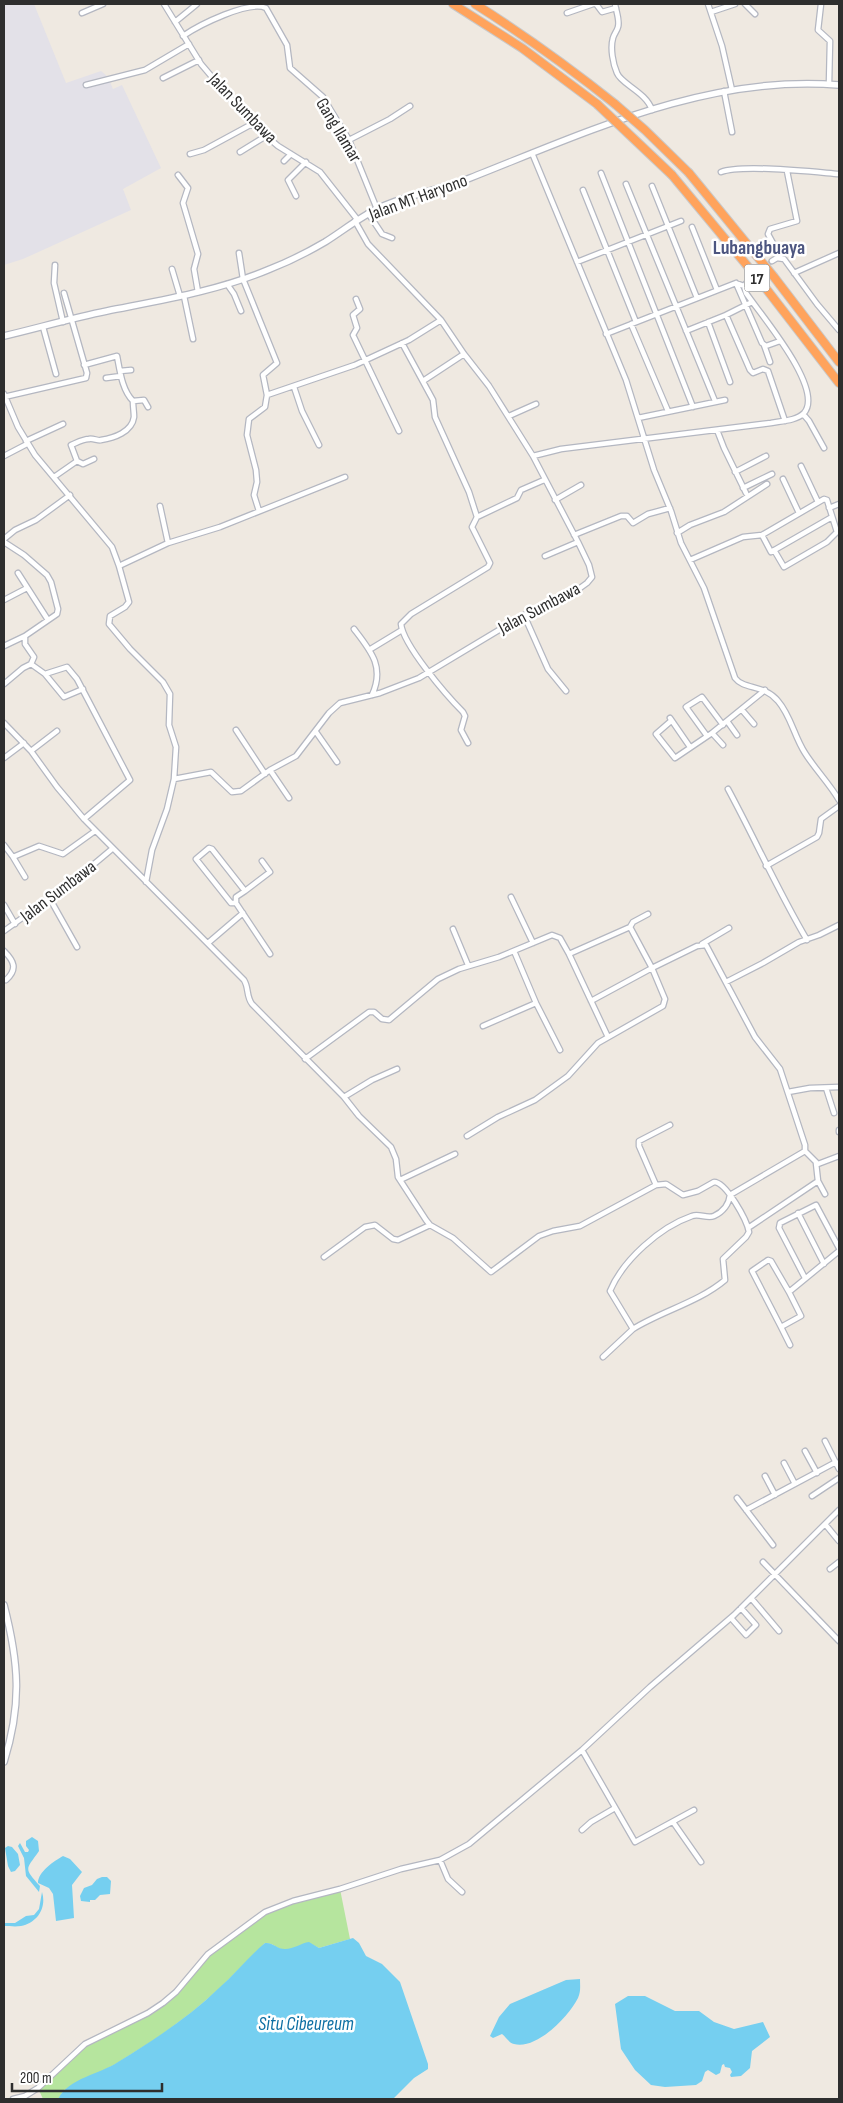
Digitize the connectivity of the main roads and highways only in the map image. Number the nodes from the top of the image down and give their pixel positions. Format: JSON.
{"nodes":[{"id":1,"x":453,"y":4,"type":"edge"},
{"id":2,"x":475,"y":4,"type":"edge"},
{"id":3,"x":839,"y":85,"type":"edge"},
{"id":4,"x":4,"y":336,"type":"edge"},
{"id":5,"x":839,"y":362,"type":"edge"},
{"id":6,"x":839,"y":383,"type":"edge"},
{"id":7,"x":4,"y":1605,"type":"edge"},
{"id":8,"x":5,"y":1754,"type":"edge"},
{"id":9,"x":4,"y":1762,"type":"edge"}],
"edges":[{"from":1,"to":6,"type":"highway","number":"17","bridge":true},
{"from":2,"to":5,"type":"highway","number":"17","bridge":true},
{"from":3,"to":4,"type":"main road","name":"Jalan MT Haryono"},
{"from":7,"to":8,"type":"main road"},
{"from":8,"to":9,"type":"main road"}]}
